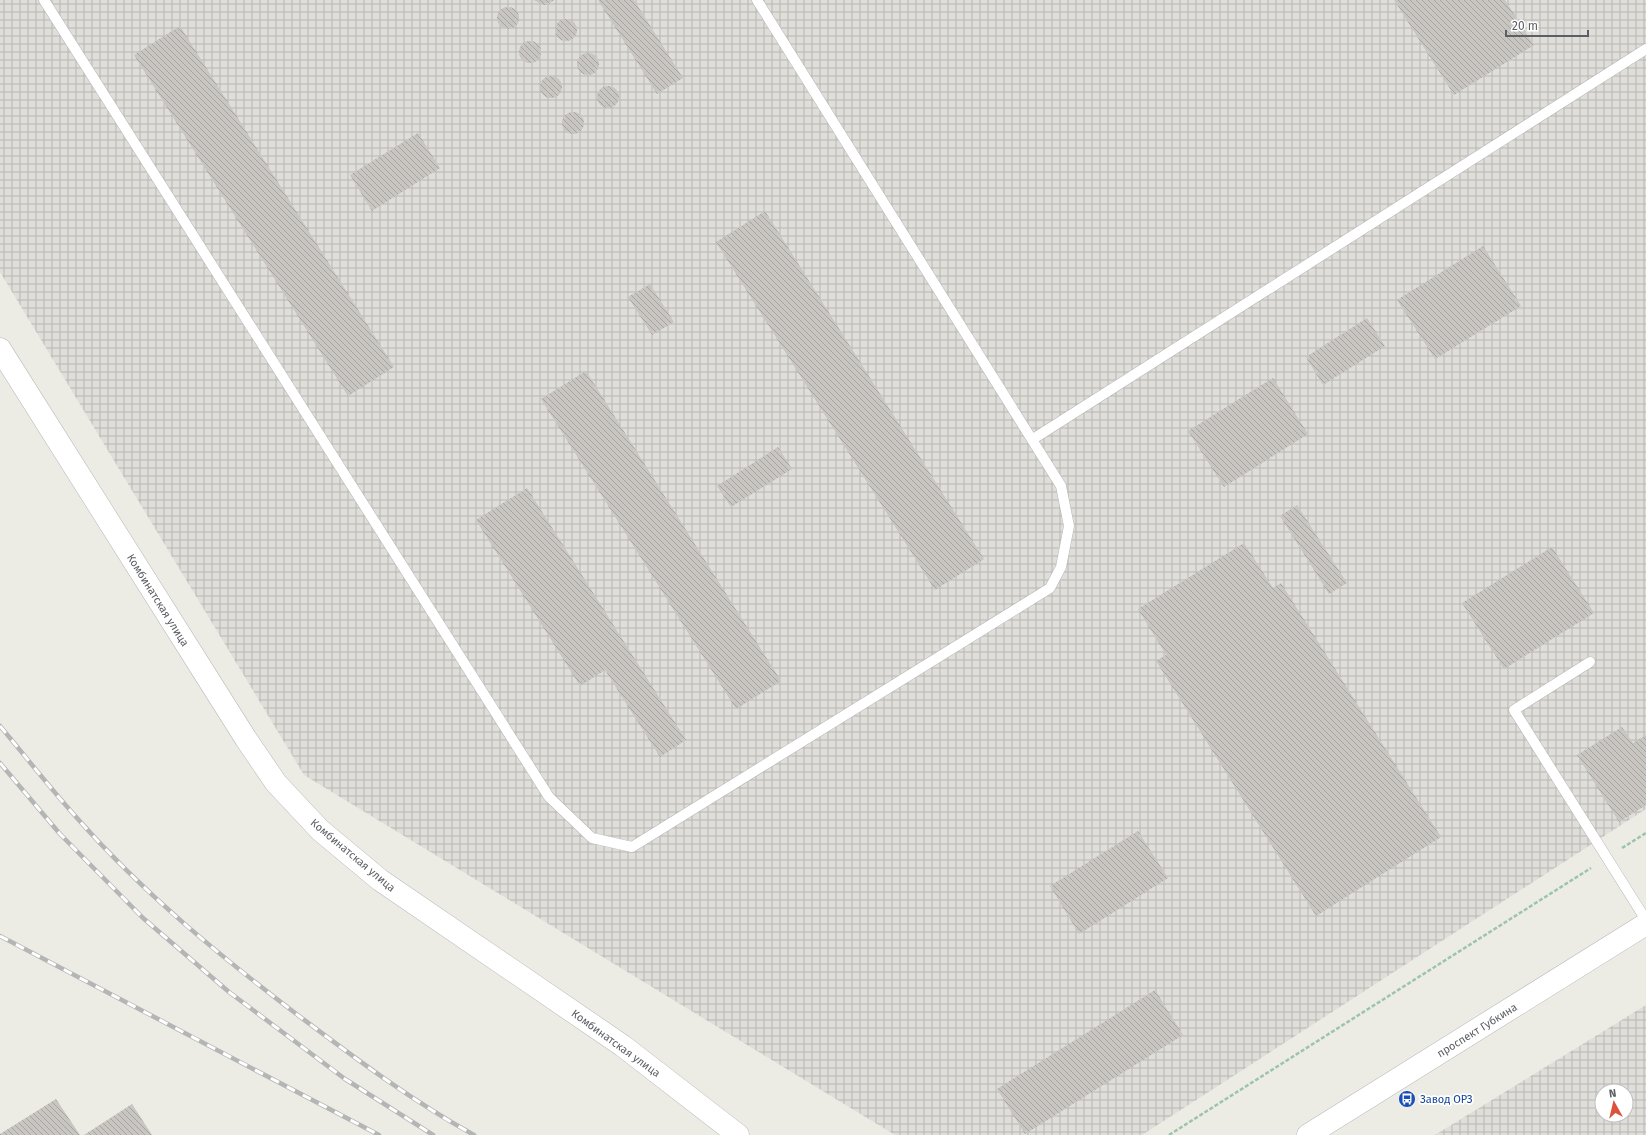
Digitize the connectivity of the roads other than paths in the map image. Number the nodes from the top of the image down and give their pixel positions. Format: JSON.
{"nodes":[{"id":1,"x":44,"y":0,"type":"edge"},
{"id":2,"x":757,"y":0,"type":"edge"},
{"id":3,"x":1646,"y":49,"type":"edge"},
{"id":4,"x":0,"y":349,"type":"edge"},
{"id":5,"x":1033,"y":439,"type":"junction"},
{"id":6,"x":1590,"y":662,"type":"dead end"},
{"id":7,"x":1646,"y":920,"type":"edge"},
{"id":8,"x":1646,"y":924,"type":"edge"},
{"id":9,"x":738,"y":1135,"type":"edge"},
{"id":10,"x":1308,"y":1135,"type":"edge"}],
"edges":[{"from":1,"to":5,"type":"lane"},
{"from":2,"to":5,"type":"lane"},
{"from":3,"to":5,"type":"lane"},
{"from":4,"to":9,"type":"street","name":"Комбинатская улица"},
{"from":6,"to":7,"type":"lane"},
{"from":8,"to":10,"type":"street","name":"проспект Губкина"}]}
